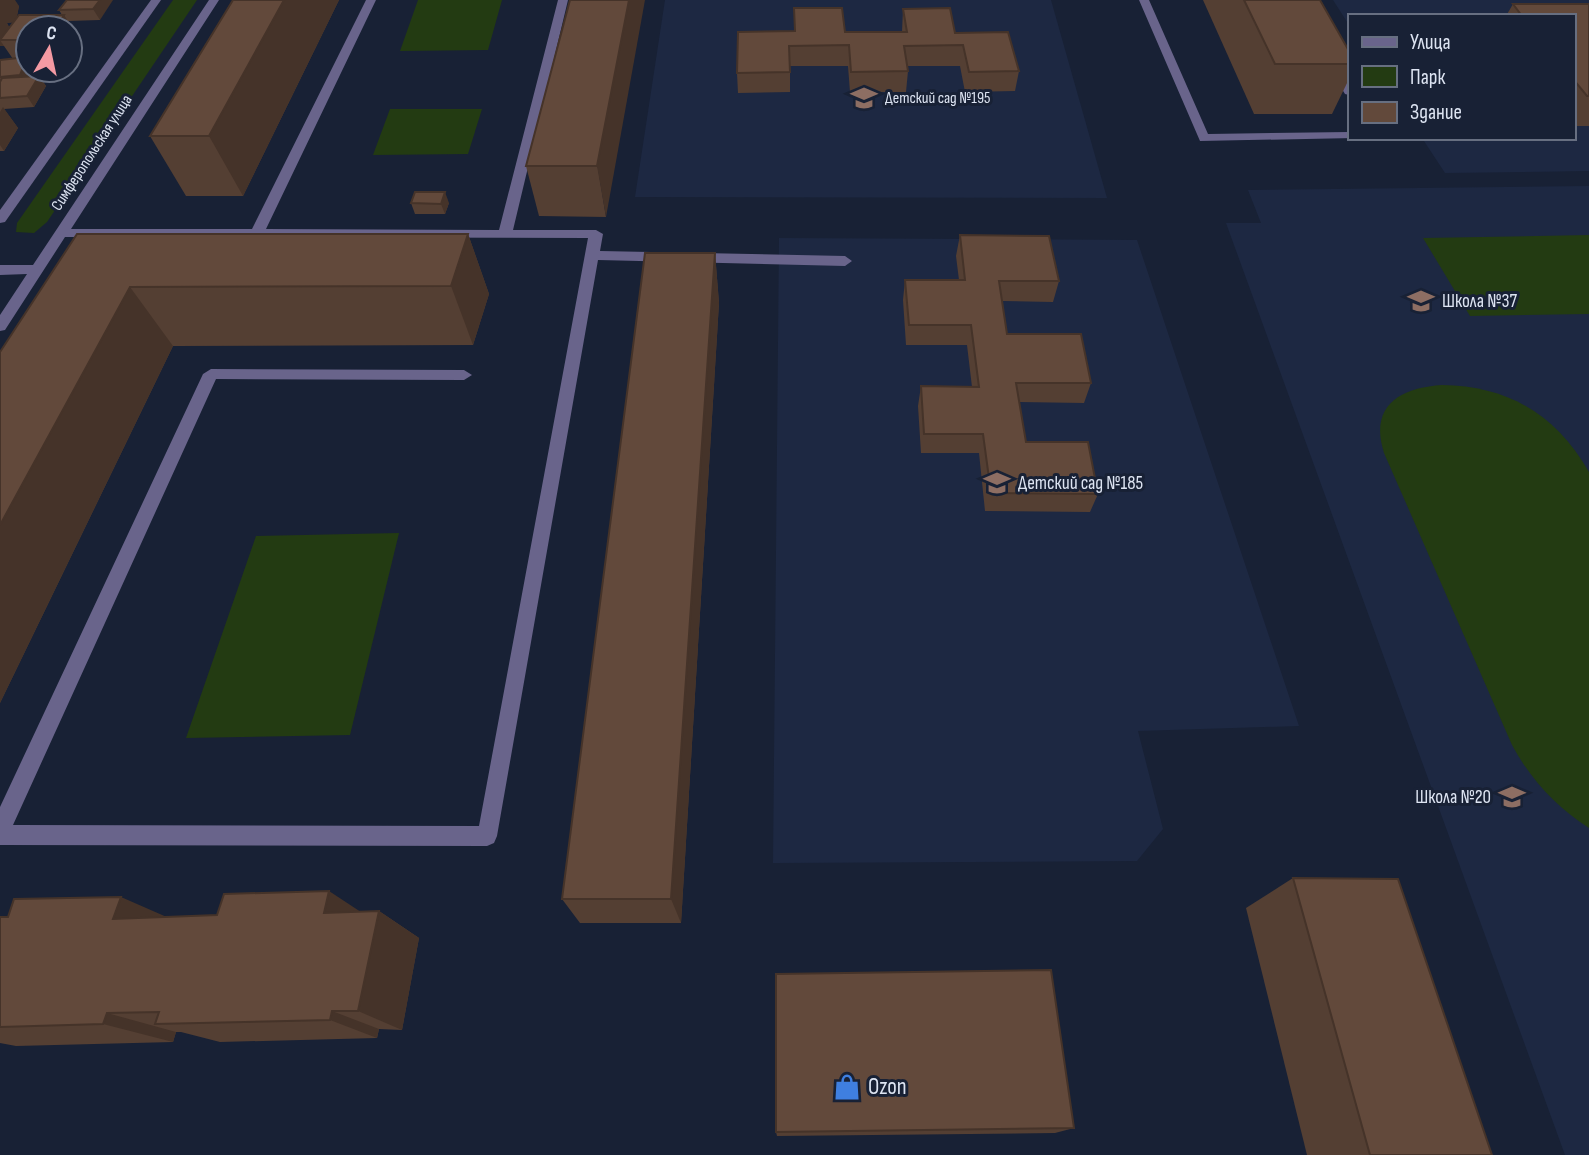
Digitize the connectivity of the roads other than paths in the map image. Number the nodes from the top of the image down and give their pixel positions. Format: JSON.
{"nodes":[{"id":1,"x":156,"y":0,"type":"edge"},
{"id":2,"x":214,"y":0,"type":"edge"},
{"id":3,"x":371,"y":0,"type":"edge"},
{"id":4,"x":563,"y":0,"type":"edge"},
{"id":5,"x":1144,"y":0,"type":"edge"},
{"id":6,"x":1329,"y":58,"type":"edge"},
{"id":7,"x":1348,"y":90,"type":"edge"},
{"id":8,"x":1348,"y":136,"type":"edge"},
{"id":9,"x":0,"y":219,"type":"edge"},
{"id":10,"x":258,"y":231,"type":"junction"},
{"id":11,"x":60,"y":233,"type":"junction"},
{"id":12,"x":505,"y":234,"type":"junction"},
{"id":13,"x":592,"y":255,"type":"junction"},
{"id":14,"x":845,"y":261,"type":"dead end"},
{"id":15,"x":37,"y":269,"type":"junction"},
{"id":16,"x":0,"y":270,"type":"edge"},
{"id":17,"x":0,"y":326,"type":"edge"},
{"id":18,"x":464,"y":375,"type":"dead end"},
{"id":19,"x":0,"y":832,"type":"edge"}],
"edges":[{"from":1,"to":9,"type":"street","name":"Симферопольская улица"},
{"from":2,"to":11,"type":"street","name":"Симферопольская улица"},
{"from":3,"to":10,"type":"street"},
{"from":4,"to":12,"type":"street"},
{"from":5,"to":8,"type":"street"},
{"from":6,"to":7,"type":"street"},
{"from":10,"to":11,"type":"street"},
{"from":10,"to":12,"type":"street"},
{"from":11,"to":15,"type":"street","name":"Симферопольская улица"},
{"from":12,"to":13,"type":"street"},
{"from":13,"to":14,"type":"street"},
{"from":13,"to":19,"type":"street"},
{"from":15,"to":16,"type":"street"},
{"from":15,"to":17,"type":"street","name":"Симферопольская улица"},
{"from":18,"to":19,"type":"street"}]}
